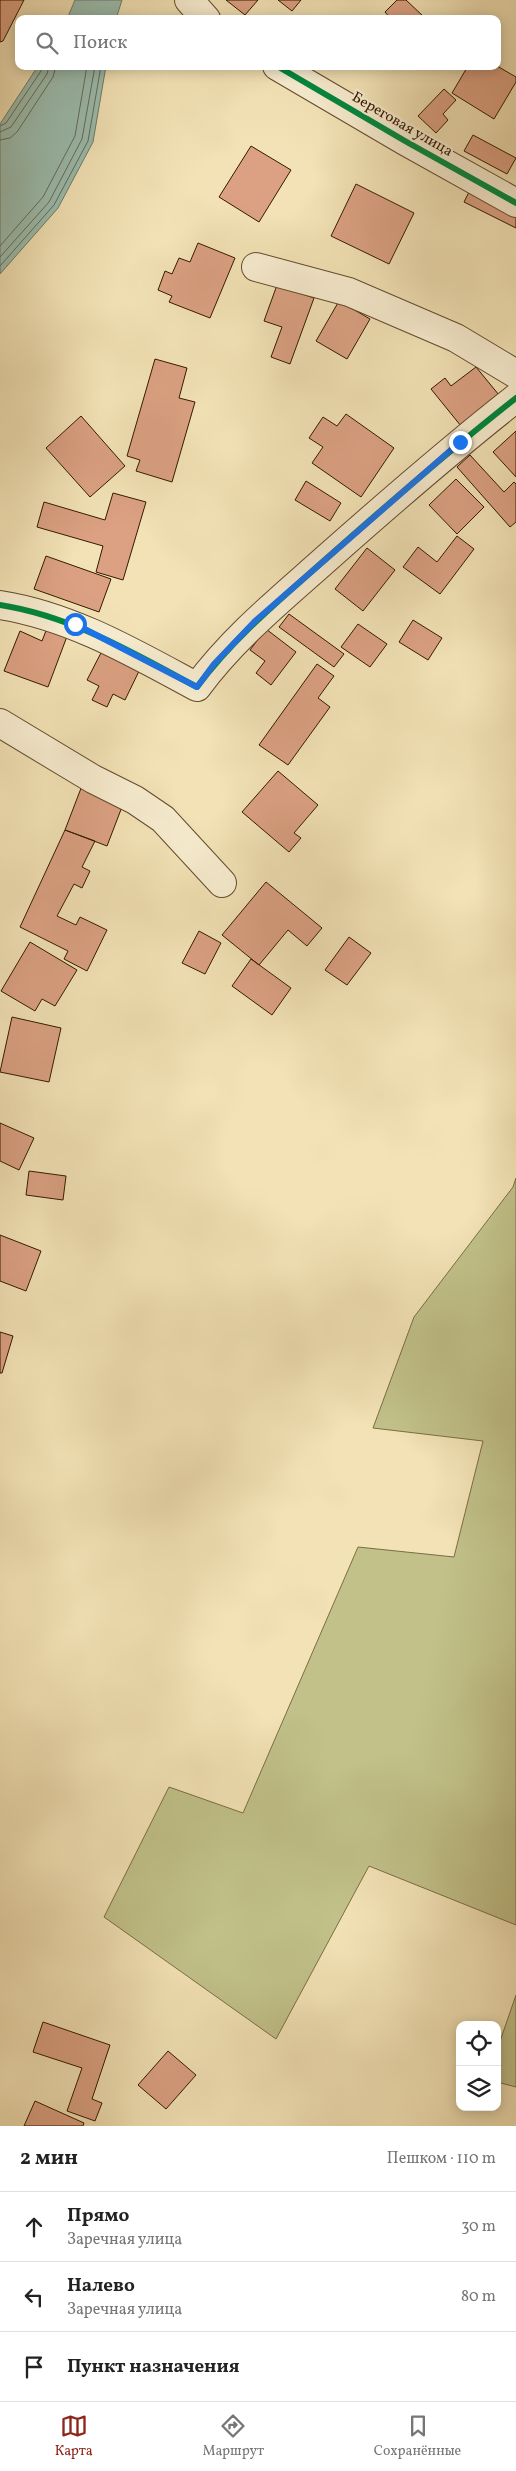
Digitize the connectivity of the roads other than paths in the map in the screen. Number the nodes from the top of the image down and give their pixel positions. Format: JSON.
{"nodes":[{"id":1,"x":189,"y":0,"type":"edge"},
{"id":2,"x":202,"y":15,"type":"edge"},
{"id":3,"x":285,"y":70,"type":"edge"},
{"id":4,"x":516,"y":202,"type":"edge"},
{"id":5,"x":256,"y":267,"type":"dead end"},
{"id":6,"x":516,"y":374,"type":"edge"},
{"id":7,"x":516,"y":398,"type":"edge"},
{"id":8,"x":0,"y":604,"type":"edge"},
{"id":9,"x":0,"y":723,"type":"edge"},
{"id":10,"x":222,"y":883,"type":"dead end"}],
"edges":[{"from":1,"to":2,"type":"street"},
{"from":3,"to":4,"type":"street","name":"Береговая улица"},
{"from":5,"to":6,"type":"street"},
{"from":7,"to":8,"type":"street"},
{"from":9,"to":10,"type":"street"}]}
